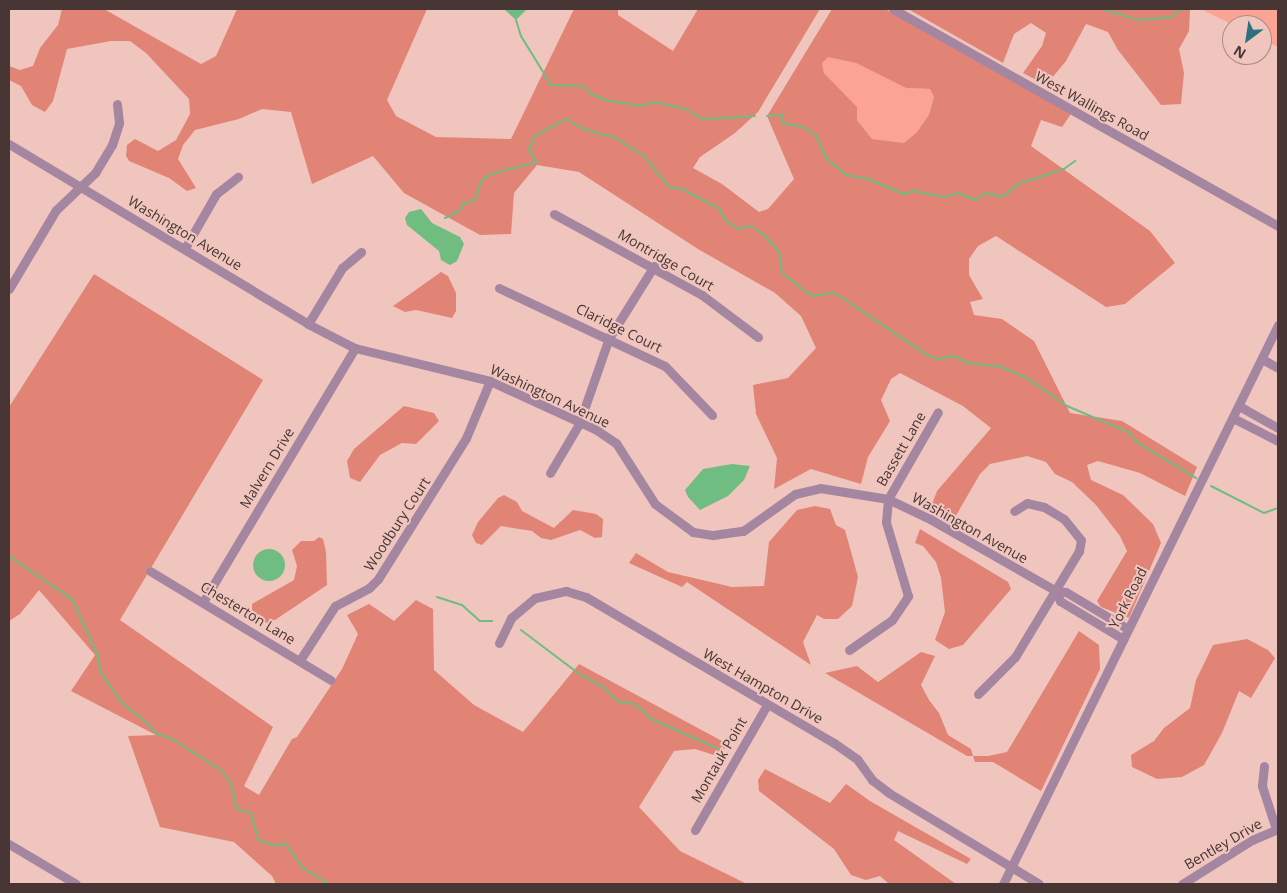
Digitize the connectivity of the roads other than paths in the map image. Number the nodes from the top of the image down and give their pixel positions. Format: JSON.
{"nodes":[{"id":1,"x":893,"y":9,"type":"edge"},
{"id":2,"x":117,"y":104,"type":"dead end"},
{"id":3,"x":9,"y":144,"type":"edge"},
{"id":4,"x":238,"y":177,"type":"dead end"},
{"id":5,"x":80,"y":185,"type":"junction"},
{"id":6,"x":554,"y":214,"type":"dead end"},
{"id":7,"x":1278,"y":226,"type":"edge"},
{"id":8,"x":185,"y":248,"type":"junction"},
{"id":9,"x":361,"y":252,"type":"dead end"},
{"id":10,"x":654,"y":266,"type":"junction"},
{"id":11,"x":9,"y":288,"type":"edge"},
{"id":12,"x":498,"y":288,"type":"dead end"},
{"id":13,"x":308,"y":324,"type":"junction"},
{"id":14,"x":1278,"y":325,"type":"edge"},
{"id":15,"x":609,"y":338,"type":"junction"},
{"id":16,"x":758,"y":338,"type":"dead end"},
{"id":17,"x":354,"y":348,"type":"junction"},
{"id":18,"x":1262,"y":359,"type":"junction"},
{"id":19,"x":1278,"y":368,"type":"edge"},
{"id":20,"x":490,"y":381,"type":"junction"},
{"id":21,"x":1240,"y":406,"type":"junction"},
{"id":22,"x":938,"y":412,"type":"dead end"},
{"id":23,"x":712,"y":415,"type":"dead end"},
{"id":24,"x":1233,"y":418,"type":"junction"},
{"id":25,"x":578,"y":424,"type":"junction"},
{"id":26,"x":1278,"y":428,"type":"edge"},
{"id":27,"x":1278,"y":441,"type":"edge"},
{"id":28,"x":550,"y":473,"type":"dead end"},
{"id":29,"x":888,"y":499,"type":"junction"},
{"id":30,"x":1014,"y":510,"type":"dead end"},
{"id":31,"x":150,"y":571,"type":"dead end"},
{"id":32,"x":1056,"y":592,"type":"junction"},
{"id":33,"x":203,"y":602,"type":"junction"},
{"id":34,"x":1128,"y":629,"type":"junction"},
{"id":35,"x":1123,"y":638,"type":"junction"},
{"id":36,"x":499,"y":643,"type":"dead end"},
{"id":37,"x":849,"y":650,"type":"dead end"},
{"id":38,"x":300,"y":660,"type":"junction"},
{"id":39,"x":330,"y":680,"type":"dead end"},
{"id":40,"x":978,"y":694,"type":"dead end"},
{"id":41,"x":767,"y":704,"type":"junction"},
{"id":42,"x":1264,"y":766,"type":"dead end"},
{"id":43,"x":1277,"y":829,"type":"edge"},
{"id":44,"x":695,"y":830,"type":"dead end"},
{"id":45,"x":9,"y":844,"type":"edge"},
{"id":46,"x":1012,"y":867,"type":"junction"},
{"id":47,"x":76,"y":884,"type":"edge"},
{"id":48,"x":1003,"y":884,"type":"edge"},
{"id":49,"x":1039,"y":884,"type":"edge"},
{"id":50,"x":1182,"y":884,"type":"edge"}],
"edges":[{"from":1,"to":7,"type":"street","name":"West Wallings Road"},
{"from":2,"to":5,"type":"street"},
{"from":3,"to":5,"type":"street","name":"Washington Avenue"},
{"from":4,"to":8,"type":"street"},
{"from":5,"to":8,"type":"street","name":"Washington Avenue"},
{"from":5,"to":11,"type":"street"},
{"from":6,"to":10,"type":"street","name":"Montridge Court"},
{"from":8,"to":13,"type":"street","name":"Washington Avenue"},
{"from":9,"to":13,"type":"street"},
{"from":10,"to":15,"type":"street"},
{"from":10,"to":16,"type":"street","name":"Montridge Court"},
{"from":12,"to":15,"type":"street","name":"Claridge Court"},
{"from":13,"to":17,"type":"street","name":"Washington Avenue"},
{"from":14,"to":18,"type":"street","name":"York Road"},
{"from":15,"to":23,"type":"street","name":"Claridge Court"},
{"from":15,"to":25,"type":"street"},
{"from":17,"to":20,"type":"street","name":"Washington Avenue"},
{"from":17,"to":33,"type":"street","name":"Malvern Drive"},
{"from":18,"to":19,"type":"street"},
{"from":18,"to":21,"type":"street","name":"York Road"},
{"from":20,"to":25,"type":"street","name":"Washington Avenue"},
{"from":20,"to":38,"type":"street","name":"Woodbury Court"},
{"from":21,"to":24,"type":"street","name":"York Road"},
{"from":21,"to":26,"type":"street"},
{"from":22,"to":29,"type":"street","name":"Bassett Lane"},
{"from":24,"to":27,"type":"street"},
{"from":24,"to":34,"type":"street","name":"York Road"},
{"from":25,"to":28,"type":"street"},
{"from":25,"to":29,"type":"street","name":"Washington Avenue"},
{"from":29,"to":32,"type":"street","name":"Washington Avenue"},
{"from":29,"to":37,"type":"street"},
{"from":30,"to":32,"type":"street"},
{"from":31,"to":33,"type":"street","name":"Chesterton Lane"},
{"from":32,"to":34,"type":"street","name":"Washington Avenue"},
{"from":32,"to":35,"type":"street","name":"Washington Avenue"},
{"from":32,"to":40,"type":"street"},
{"from":33,"to":38,"type":"street","name":"Chesterton Lane"},
{"from":34,"to":35,"type":"street","name":"York Road"},
{"from":35,"to":46,"type":"street","name":"York Road"},
{"from":36,"to":41,"type":"street","name":"West Hampton Drive"},
{"from":38,"to":39,"type":"street","name":"Chesterton Lane"},
{"from":41,"to":44,"type":"street","name":"Montauk Point"},
{"from":41,"to":46,"type":"street","name":"West Hampton Drive"},
{"from":42,"to":43,"type":"street"},
{"from":43,"to":50,"type":"street","name":"Bentley Drive"},
{"from":45,"to":47,"type":"street"},
{"from":46,"to":48,"type":"street","name":"York Road"},
{"from":46,"to":49,"type":"street"}]}
